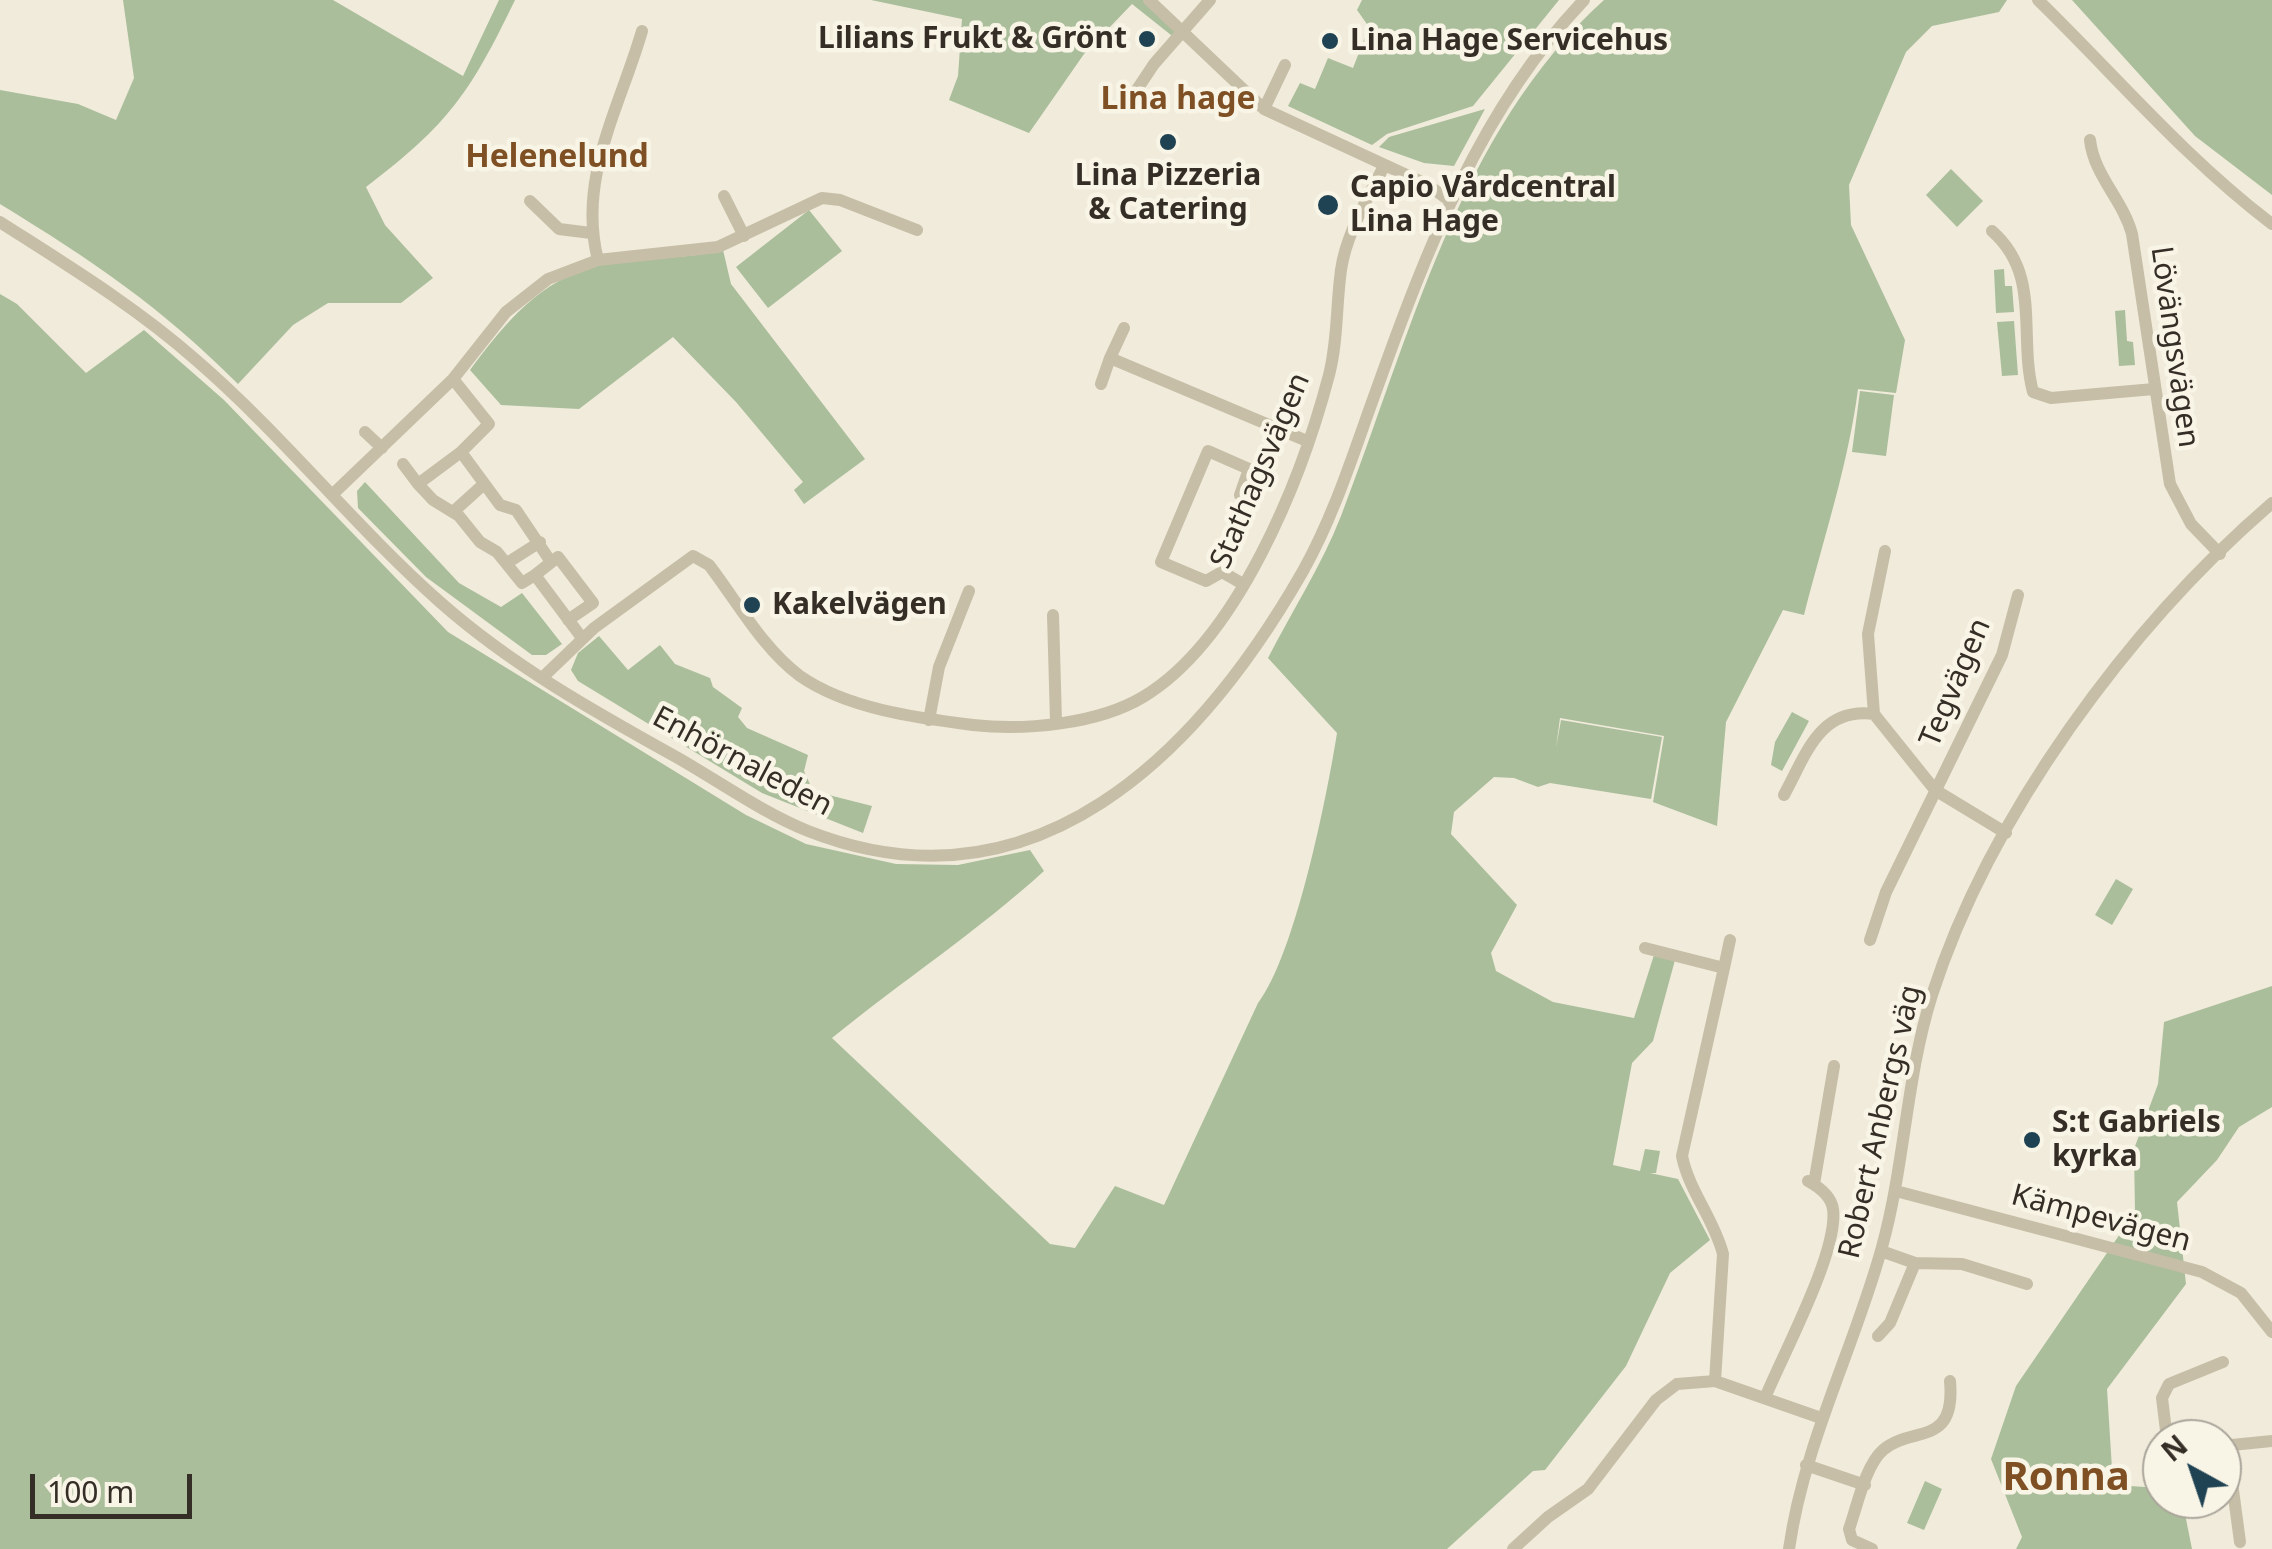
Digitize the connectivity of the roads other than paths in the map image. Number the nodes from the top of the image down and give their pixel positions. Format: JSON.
{"nodes":[{"id":1,"x":1149,"y":0,"type":"edge"},
{"id":2,"x":1210,"y":0,"type":"edge"},
{"id":3,"x":1584,"y":0,"type":"edge"},
{"id":4,"x":2038,"y":0,"type":"edge"},
{"id":5,"x":642,"y":30,"type":"dead end"},
{"id":6,"x":1184,"y":30,"type":"junction"},
{"id":7,"x":1285,"y":65,"type":"dead end"},
{"id":8,"x":1132,"y":97,"type":"dead end"},
{"id":9,"x":1264,"y":109,"type":"junction"},
{"id":10,"x":2090,"y":140,"type":"dead end"},
{"id":11,"x":1384,"y":166,"type":"junction"},
{"id":12,"x":724,"y":196,"type":"dead end"},
{"id":13,"x":530,"y":201,"type":"dead end"},
{"id":14,"x":1450,"y":201,"type":"junction"},
{"id":15,"x":0,"y":222,"type":"edge"},
{"id":16,"x":2272,"y":224,"type":"edge"},
{"id":17,"x":917,"y":230,"type":"dead end"},
{"id":18,"x":1992,"y":230,"type":"dead end"},
{"id":19,"x":591,"y":233,"type":"junction"},
{"id":20,"x":744,"y":236,"type":"junction"},
{"id":21,"x":598,"y":260,"type":"junction"},
{"id":22,"x":1124,"y":328,"type":"dead end"},
{"id":23,"x":1110,"y":358,"type":"junction"},
{"id":24,"x":453,"y":379,"type":"junction"},
{"id":25,"x":1100,"y":384,"type":"dead end"},
{"id":26,"x":2154,"y":389,"type":"junction"},
{"id":27,"x":365,"y":432,"type":"dead end"},
{"id":28,"x":1307,"y":440,"type":"junction"},
{"id":29,"x":382,"y":448,"type":"junction"},
{"id":30,"x":460,"y":452,"type":"junction"},
{"id":31,"x":403,"y":464,"type":"dead end"},
{"id":32,"x":418,"y":484,"type":"junction"},
{"id":33,"x":484,"y":484,"type":"junction"},
{"id":34,"x":332,"y":494,"type":"junction"},
{"id":35,"x":2272,"y":503,"type":"edge"},
{"id":36,"x":452,"y":512,"type":"junction"},
{"id":37,"x":540,"y":542,"type":"junction"},
{"id":38,"x":1885,"y":550,"type":"dead end"},
{"id":39,"x":2220,"y":554,"type":"junction"},
{"id":40,"x":551,"y":562,"type":"junction"},
{"id":41,"x":507,"y":563,"type":"junction"},
{"id":42,"x":1222,"y":572,"type":"junction"},
{"id":43,"x":535,"y":574,"type":"junction"},
{"id":44,"x":1243,"y":584,"type":"junction"},
{"id":45,"x":969,"y":591,"type":"dead end"},
{"id":46,"x":2018,"y":595,"type":"dead end"},
{"id":47,"x":1053,"y":615,"type":"dead end"},
{"id":48,"x":568,"y":620,"type":"junction"},
{"id":49,"x":582,"y":638,"type":"junction"},
{"id":50,"x":542,"y":678,"type":"junction"},
{"id":51,"x":1874,"y":714,"type":"junction"},
{"id":52,"x":930,"y":720,"type":"junction"},
{"id":53,"x":1056,"y":721,"type":"junction"},
{"id":54,"x":1936,"y":790,"type":"junction"},
{"id":55,"x":1784,"y":795,"type":"dead end"},
{"id":56,"x":2006,"y":833,"type":"junction"},
{"id":57,"x":1730,"y":940,"type":"dead end"},
{"id":58,"x":1870,"y":940,"type":"dead end"},
{"id":59,"x":1645,"y":948,"type":"dead end"},
{"id":60,"x":1724,"y":968,"type":"junction"},
{"id":61,"x":1834,"y":1066,"type":"dead end"},
{"id":62,"x":1896,"y":1191,"type":"junction"},
{"id":63,"x":1881,"y":1251,"type":"junction"},
{"id":64,"x":1915,"y":1262,"type":"junction"},
{"id":65,"x":2027,"y":1284,"type":"dead end"},
{"id":66,"x":2272,"y":1332,"type":"edge"},
{"id":67,"x":1878,"y":1336,"type":"dead end"},
{"id":68,"x":2223,"y":1362,"type":"dead end"},
{"id":69,"x":1715,"y":1381,"type":"junction"},
{"id":70,"x":1950,"y":1381,"type":"dead end"},
{"id":71,"x":1765,"y":1398,"type":"junction"},
{"id":72,"x":1820,"y":1418,"type":"junction"},
{"id":73,"x":2165,"y":1419,"type":"edge"},
{"id":74,"x":2272,"y":1441,"type":"edge"},
{"id":75,"x":2242,"y":1444,"type":"edge"},
{"id":76,"x":1806,"y":1465,"type":"junction"},
{"id":77,"x":1866,"y":1485,"type":"junction"},
{"id":78,"x":2236,"y":1519,"type":"edge"},
{"id":79,"x":2240,"y":1542,"type":"dead end"},
{"id":80,"x":1513,"y":1549,"type":"edge"},
{"id":81,"x":1789,"y":1549,"type":"edge"},
{"id":82,"x":1872,"y":1549,"type":"edge"}],
"edges":[{"from":1,"to":6,"type":"street"},
{"from":2,"to":6,"type":"street"},
{"from":3,"to":14,"type":"street","name":"Enhörnaleden"},
{"from":4,"to":16,"type":"street"},
{"from":5,"to":19,"type":"street"},
{"from":6,"to":8,"type":"street"},
{"from":6,"to":9,"type":"street"},
{"from":7,"to":9,"type":"street"},
{"from":9,"to":11,"type":"street"},
{"from":10,"to":26,"type":"street","name":"Lövängsvägen"},
{"from":11,"to":14,"type":"street"},
{"from":11,"to":28,"type":"street","name":"Stathagsvägen"},
{"from":12,"to":20,"type":"street"},
{"from":13,"to":19,"type":"street"},
{"from":14,"to":50,"type":"street","name":"Enhörnaleden"},
{"from":15,"to":34,"type":"street","name":"Enhörnaleden"},
{"from":17,"to":20,"type":"street"},
{"from":18,"to":26,"type":"street"},
{"from":19,"to":21,"type":"street"},
{"from":20,"to":21,"type":"street"},
{"from":21,"to":24,"type":"street"},
{"from":22,"to":23,"type":"street"},
{"from":23,"to":25,"type":"street"},
{"from":23,"to":28,"type":"street"},
{"from":24,"to":29,"type":"street"},
{"from":24,"to":30,"type":"street"},
{"from":26,"to":39,"type":"street","name":"Lövängsvägen"},
{"from":27,"to":29,"type":"street"},
{"from":28,"to":44,"type":"street","name":"Stathagsvägen"},
{"from":29,"to":34,"type":"street"},
{"from":30,"to":32,"type":"street"},
{"from":30,"to":33,"type":"street"},
{"from":31,"to":32,"type":"street"},
{"from":32,"to":36,"type":"street"},
{"from":33,"to":36,"type":"street"},
{"from":33,"to":37,"type":"street"},
{"from":34,"to":50,"type":"street","name":"Enhörnaleden"},
{"from":35,"to":39,"type":"street","name":"Robert Anbergs väg"},
{"from":36,"to":41,"type":"street"},
{"from":37,"to":40,"type":"street"},
{"from":37,"to":41,"type":"street"},
{"from":38,"to":51,"type":"street"},
{"from":39,"to":56,"type":"street","name":"Robert Anbergs väg"},
{"from":40,"to":43,"type":"street"},
{"from":40,"to":48,"type":"street"},
{"from":41,"to":43,"type":"street"},
{"from":42,"to":42,"type":"street"},
{"from":42,"to":44,"type":"street"},
{"from":43,"to":48,"type":"street"},
{"from":44,"to":53,"type":"street","name":"Stathagsvägen"},
{"from":45,"to":52,"type":"street"},
{"from":46,"to":54,"type":"street","name":"Tegvägen"},
{"from":47,"to":53,"type":"street"},
{"from":48,"to":49,"type":"street"},
{"from":49,"to":50,"type":"street"},
{"from":49,"to":52,"type":"street","name":"Stathagsvägen"},
{"from":51,"to":54,"type":"street"},
{"from":51,"to":55,"type":"street"},
{"from":52,"to":53,"type":"street","name":"Stathagsvägen"},
{"from":54,"to":56,"type":"street"},
{"from":54,"to":58,"type":"street","name":"Tegvägen"},
{"from":56,"to":62,"type":"street","name":"Robert Anbergs väg"},
{"from":57,"to":60,"type":"street"},
{"from":59,"to":60,"type":"street"},
{"from":60,"to":69,"type":"street"},
{"from":61,"to":71,"type":"street"},
{"from":62,"to":63,"type":"street","name":"Robert Anbergs väg"},
{"from":62,"to":66,"type":"street","name":"Kämpevägen"},
{"from":63,"to":64,"type":"street"},
{"from":63,"to":72,"type":"street","name":"Robert Anbergs väg"},
{"from":64,"to":65,"type":"street"},
{"from":64,"to":67,"type":"street"},
{"from":68,"to":73,"type":"street"},
{"from":69,"to":71,"type":"street"},
{"from":69,"to":80,"type":"street"},
{"from":70,"to":77,"type":"street"},
{"from":71,"to":72,"type":"street"},
{"from":72,"to":76,"type":"street","name":"Robert Anbergs väg"},
{"from":74,"to":75,"type":"street"},
{"from":76,"to":77,"type":"street"},
{"from":76,"to":81,"type":"street","name":"Robert Anbergs väg"},
{"from":77,"to":82,"type":"street"},
{"from":78,"to":79,"type":"street"}]}
